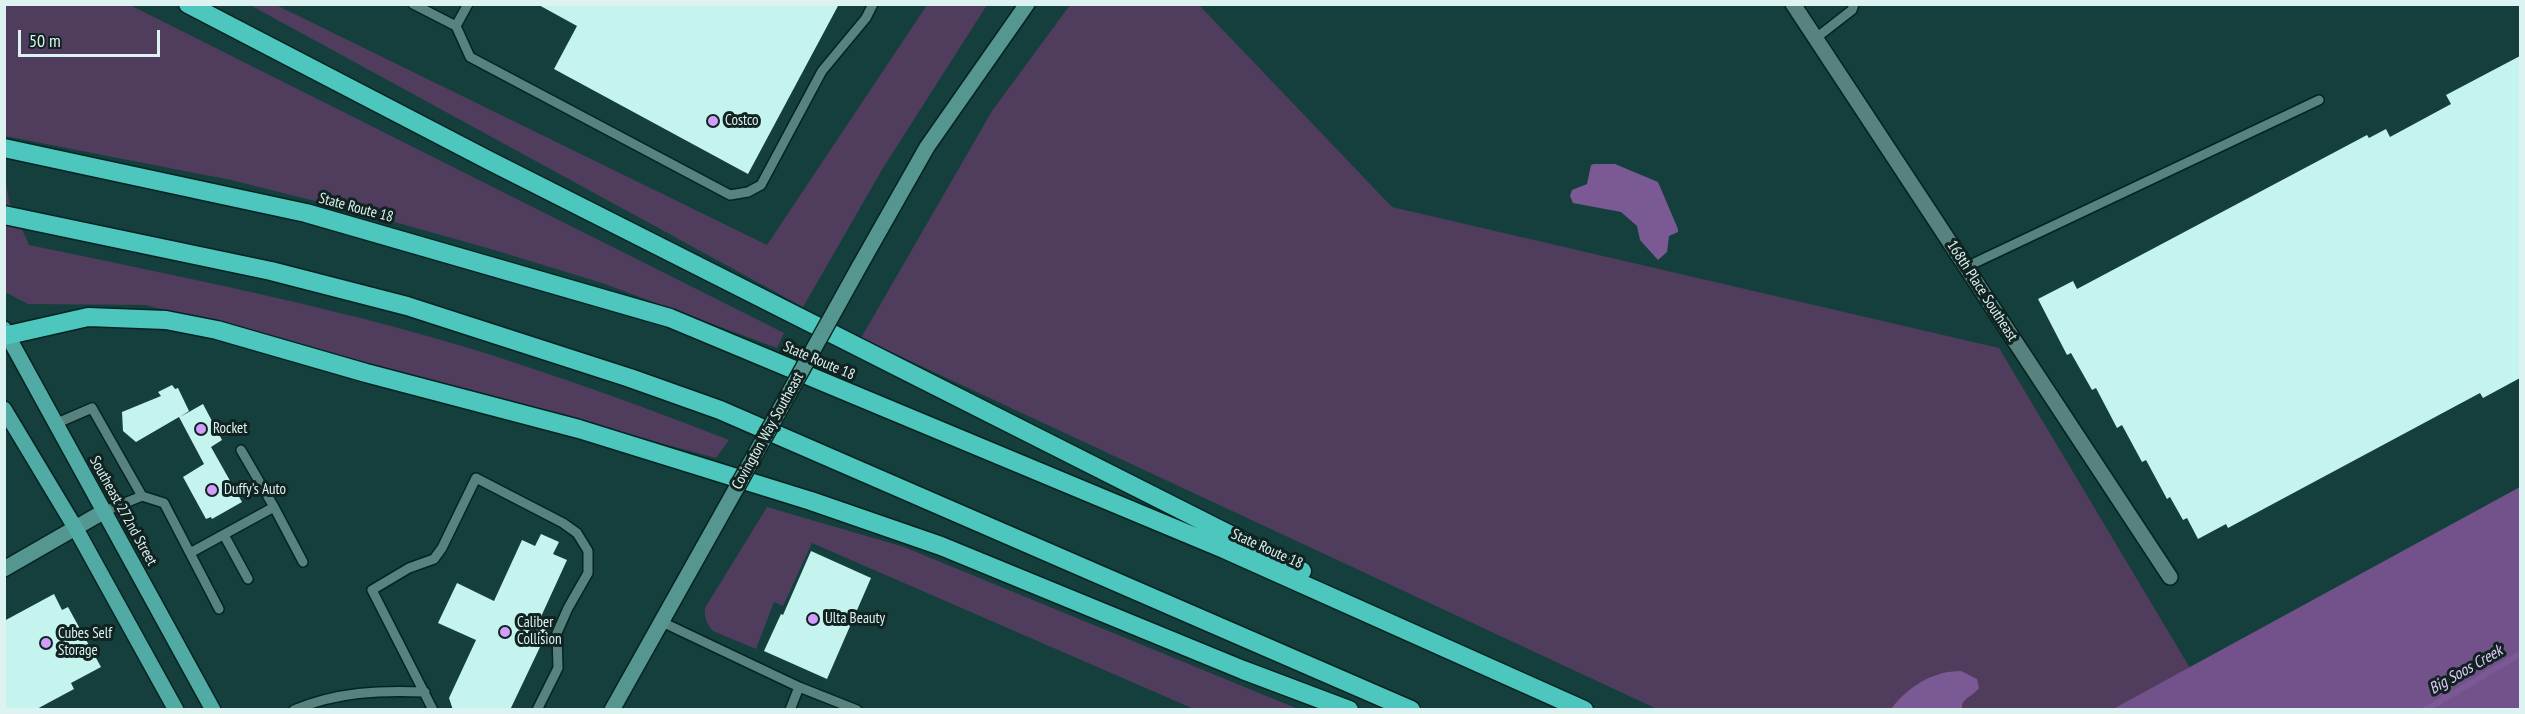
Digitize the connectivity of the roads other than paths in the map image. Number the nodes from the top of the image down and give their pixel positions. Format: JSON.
{"nodes":[{"id":1,"x":188,"y":4,"type":"edge"},
{"id":2,"x":413,"y":4,"type":"edge"},
{"id":3,"x":468,"y":4,"type":"edge"},
{"id":4,"x":873,"y":4,"type":"edge"},
{"id":5,"x":1027,"y":4,"type":"edge"},
{"id":6,"x":1794,"y":4,"type":"edge"},
{"id":7,"x":1852,"y":6,"type":"edge"},
{"id":8,"x":456,"y":26,"type":"junction"},
{"id":9,"x":1816,"y":38,"type":"junction"},
{"id":10,"x":2319,"y":100,"type":"dead end"},
{"id":11,"x":4,"y":148,"type":"edge"},
{"id":12,"x":11,"y":217,"type":"edge"},
{"id":13,"x":1966,"y":267,"type":"junction"},
{"id":14,"x":6,"y":334,"type":"edge"},
{"id":15,"x":4,"y":409,"type":"edge"},
{"id":16,"x":55,"y":424,"type":"junction"},
{"id":17,"x":241,"y":450,"type":"dead end"},
{"id":18,"x":141,"y":496,"type":"junction"},
{"id":19,"x":273,"y":507,"type":"junction"},
{"id":20,"x":103,"y":512,"type":"junction"},
{"id":21,"x":76,"y":529,"type":"junction"},
{"id":22,"x":224,"y":535,"type":"junction"},
{"id":23,"x":190,"y":553,"type":"junction"},
{"id":24,"x":303,"y":562,"type":"dead end"},
{"id":25,"x":4,"y":569,"type":"edge"},
{"id":26,"x":2170,"y":577,"type":"dead end"},
{"id":27,"x":248,"y":579,"type":"dead end"},
{"id":28,"x":219,"y":609,"type":"dead end"},
{"id":29,"x":662,"y":622,"type":"junction"},
{"id":30,"x":1488,"y":665,"type":"junction"},
{"id":31,"x":799,"y":687,"type":"junction"},
{"id":32,"x":425,"y":692,"type":"junction"},
{"id":33,"x":431,"y":709,"type":"edge"},
{"id":34,"x":176,"y":710,"type":"edge"},
{"id":35,"x":213,"y":710,"type":"edge"},
{"id":36,"x":294,"y":710,"type":"edge"},
{"id":37,"x":537,"y":710,"type":"edge"},
{"id":38,"x":612,"y":710,"type":"edge"},
{"id":39,"x":790,"y":710,"type":"edge"},
{"id":40,"x":857,"y":710,"type":"edge"},
{"id":41,"x":1349,"y":710,"type":"edge"},
{"id":42,"x":1411,"y":710,"type":"edge"},
{"id":43,"x":1584,"y":710,"type":"edge"}],
"edges":[{"from":1,"to":30,"type":"highway"},
{"from":2,"to":8,"type":"lane"},
{"from":3,"to":8,"type":"lane"},
{"from":4,"to":8,"type":"lane"},
{"from":5,"to":29,"type":"street","name":"Covington Way Southeast","bridge":true},
{"from":6,"to":9,"type":"street","name":"168th Place Southeast"},
{"from":7,"to":9,"type":"lane"},
{"from":9,"to":13,"type":"street","name":"168th Place Southeast"},
{"from":10,"to":13,"type":"lane"},
{"from":11,"to":30,"type":"highway","name":"State Route 18"},
{"from":12,"to":42,"type":"highway"},
{"from":13,"to":26,"type":"street","name":"168th Place Southeast"},
{"from":14,"to":16,"type":"main road","name":"Southeast 272nd Street"},
{"from":14,"to":41,"type":"highway"},
{"from":15,"to":21,"type":"main road"},
{"from":16,"to":18,"type":"lane"},
{"from":16,"to":20,"type":"main road","name":"Southeast 272nd Street"},
{"from":17,"to":19,"type":"lane"},
{"from":18,"to":20,"type":"lane"},
{"from":18,"to":23,"type":"lane"},
{"from":19,"to":22,"type":"lane"},
{"from":19,"to":24,"type":"lane"},
{"from":20,"to":21,"type":"street"},
{"from":20,"to":35,"type":"main road","name":"Southeast 272nd Street"},
{"from":21,"to":25,"type":"street"},
{"from":21,"to":34,"type":"main road"},
{"from":22,"to":23,"type":"lane"},
{"from":22,"to":27,"type":"lane"},
{"from":23,"to":28,"type":"lane"},
{"from":29,"to":31,"type":"lane"},
{"from":29,"to":38,"type":"street","name":"Covington Way Southeast"},
{"from":30,"to":43,"type":"highway","name":"State Route 18"},
{"from":31,"to":39,"type":"lane"},
{"from":31,"to":40,"type":"lane"},
{"from":32,"to":33,"type":"lane"},
{"from":32,"to":36,"type":"lane"},
{"from":32,"to":37,"type":"lane"}]}
